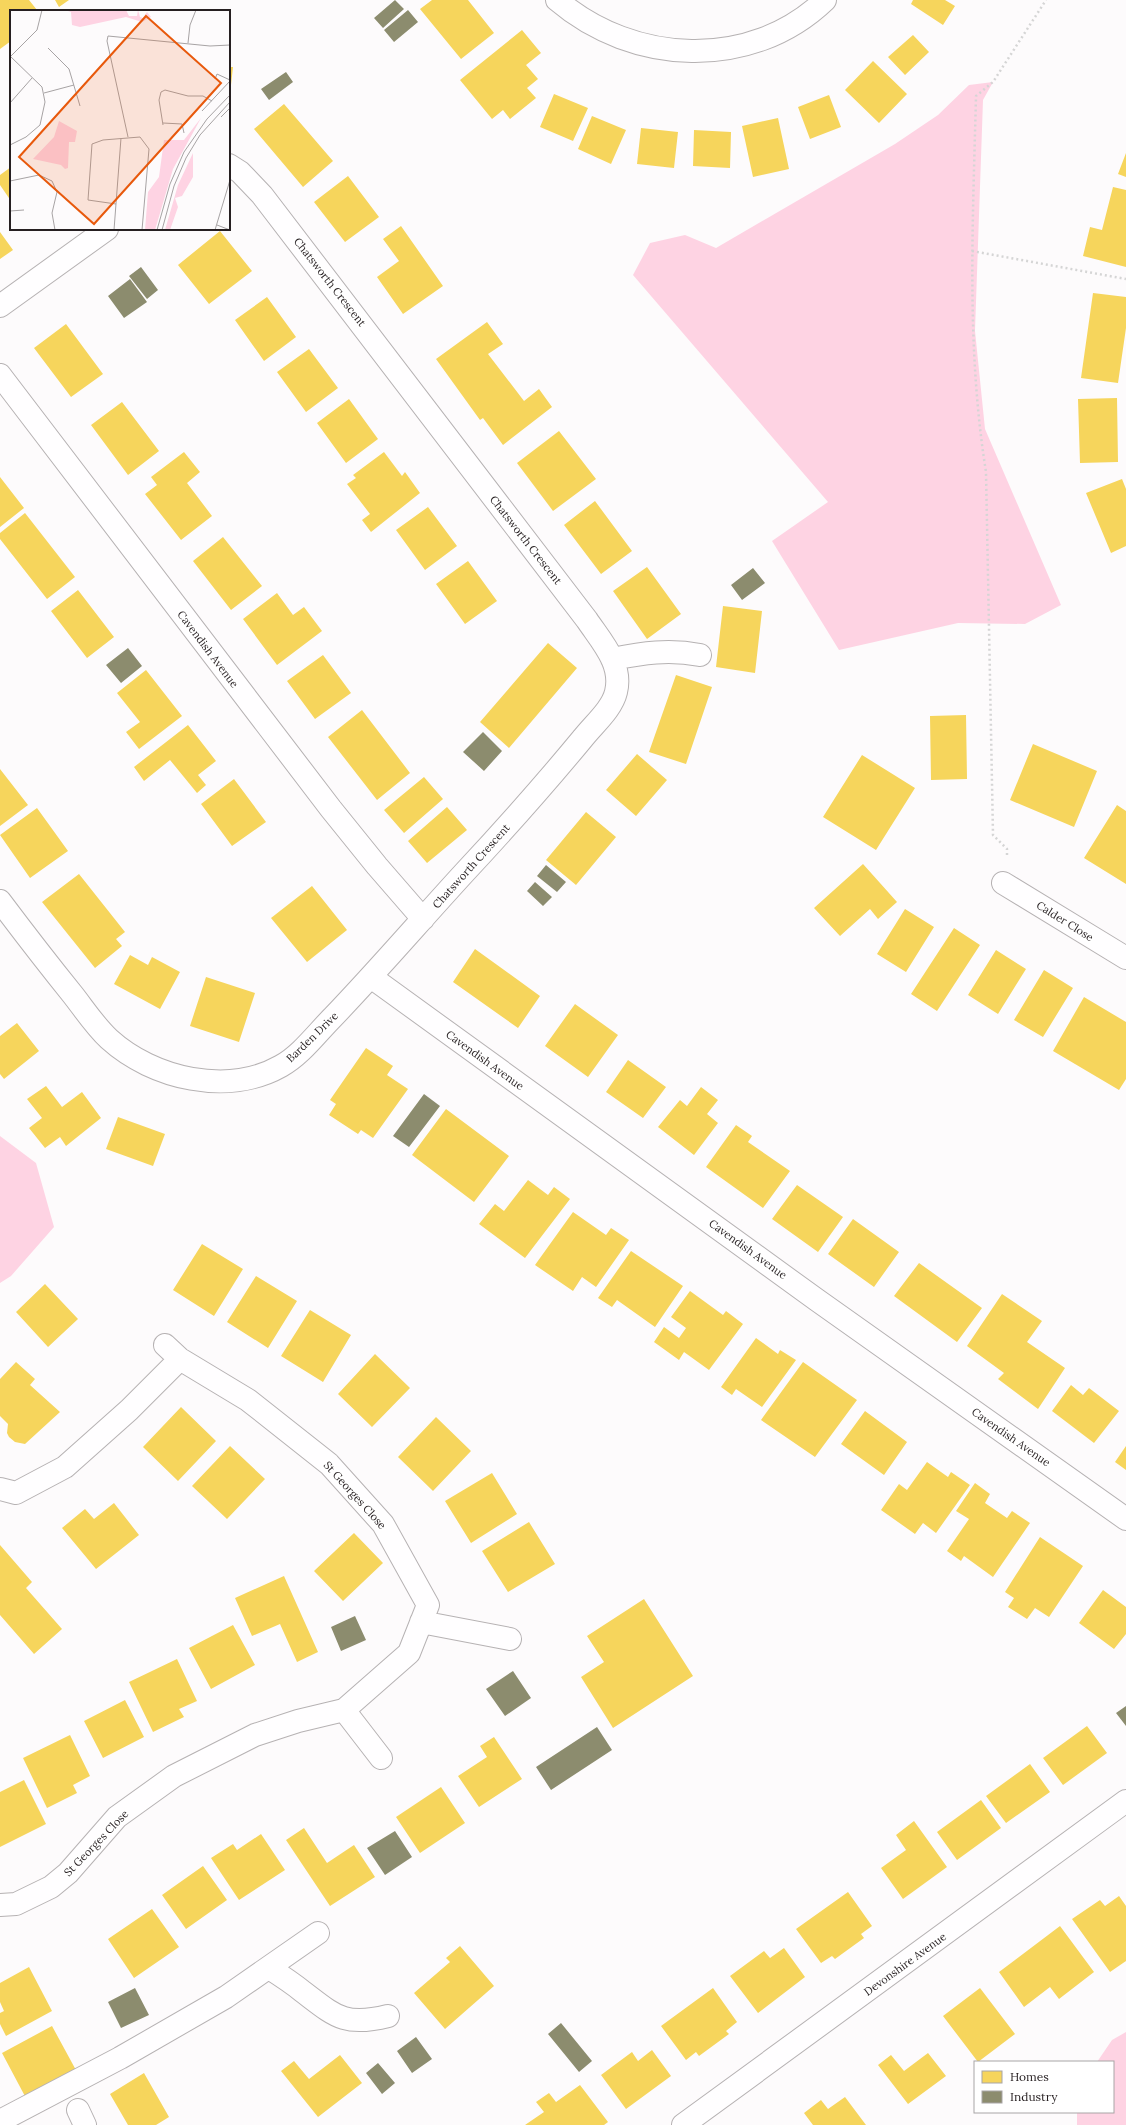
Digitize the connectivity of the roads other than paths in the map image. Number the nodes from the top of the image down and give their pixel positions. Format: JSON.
{"nodes":[{"id":1,"x":557,"y":0,"type":"edge"},
{"id":2,"x":825,"y":0,"type":"edge"},
{"id":3,"x":230,"y":166,"type":"edge"},
{"id":4,"x":106,"y":230,"type":"edge"},
{"id":5,"x":0,"y":306,"type":"edge"},
{"id":6,"x":0,"y":374,"type":"edge"},
{"id":7,"x":700,"y":655,"type":"dead end"},
{"id":8,"x":612,"y":658,"type":"junction"},
{"id":9,"x":1004,"y":883,"type":"road end"},
{"id":10,"x":0,"y":901,"type":"edge"},
{"id":11,"x":423,"y":919,"type":"junction"},
{"id":12,"x":1126,"y":958,"type":"edge"},
{"id":13,"x":371,"y":977,"type":"junction"},
{"id":14,"x":0,"y":1489,"type":"edge"},
{"id":15,"x":1126,"y":1519,"type":"edge"},
{"id":16,"x":421,"y":1622,"type":"junction"},
{"id":17,"x":510,"y":1639,"type":"dead end"},
{"id":18,"x":344,"y":1710,"type":"junction"},
{"id":19,"x":381,"y":1758,"type":"dead end"},
{"id":20,"x":1126,"y":1801,"type":"edge"},
{"id":21,"x":0,"y":1905,"type":"edge"},
{"id":22,"x":318,"y":1933,"type":"dead end"},
{"id":23,"x":269,"y":1968,"type":"junction"},
{"id":24,"x":388,"y":2016,"type":"dead end"},
{"id":25,"x":0,"y":2121,"type":"edge"},
{"id":26,"x":683,"y":2125,"type":"edge"}],
"edges":[{"from":1,"to":2,"type":"street"},
{"from":3,"to":8,"type":"street","name":"Chatsworth Crescent"},
{"from":4,"to":5,"type":"street"},
{"from":6,"to":11,"type":"street","name":"Cavendish Avenue"},
{"from":7,"to":8,"type":"street"},
{"from":8,"to":11,"type":"street","name":"Chatsworth Crescent"},
{"from":9,"to":12,"type":"street","name":"Calder Close"},
{"from":10,"to":13,"type":"street","name":"Barden Drive"},
{"from":11,"to":13,"type":"street","name":"Barden Drive"},
{"from":13,"to":15,"type":"street","name":"Cavendish Avenue"},
{"from":14,"to":16,"type":"street","name":"St Georges Close"},
{"from":16,"to":17,"type":"street"},
{"from":16,"to":18,"type":"street","name":"St Georges Close"},
{"from":18,"to":19,"type":"street"},
{"from":18,"to":21,"type":"street","name":"St Georges Close"},
{"from":20,"to":26,"type":"street","name":"Devonshire Avenue"},
{"from":22,"to":23,"type":"street"},
{"from":23,"to":24,"type":"street"},
{"from":23,"to":25,"type":"street"}]}
